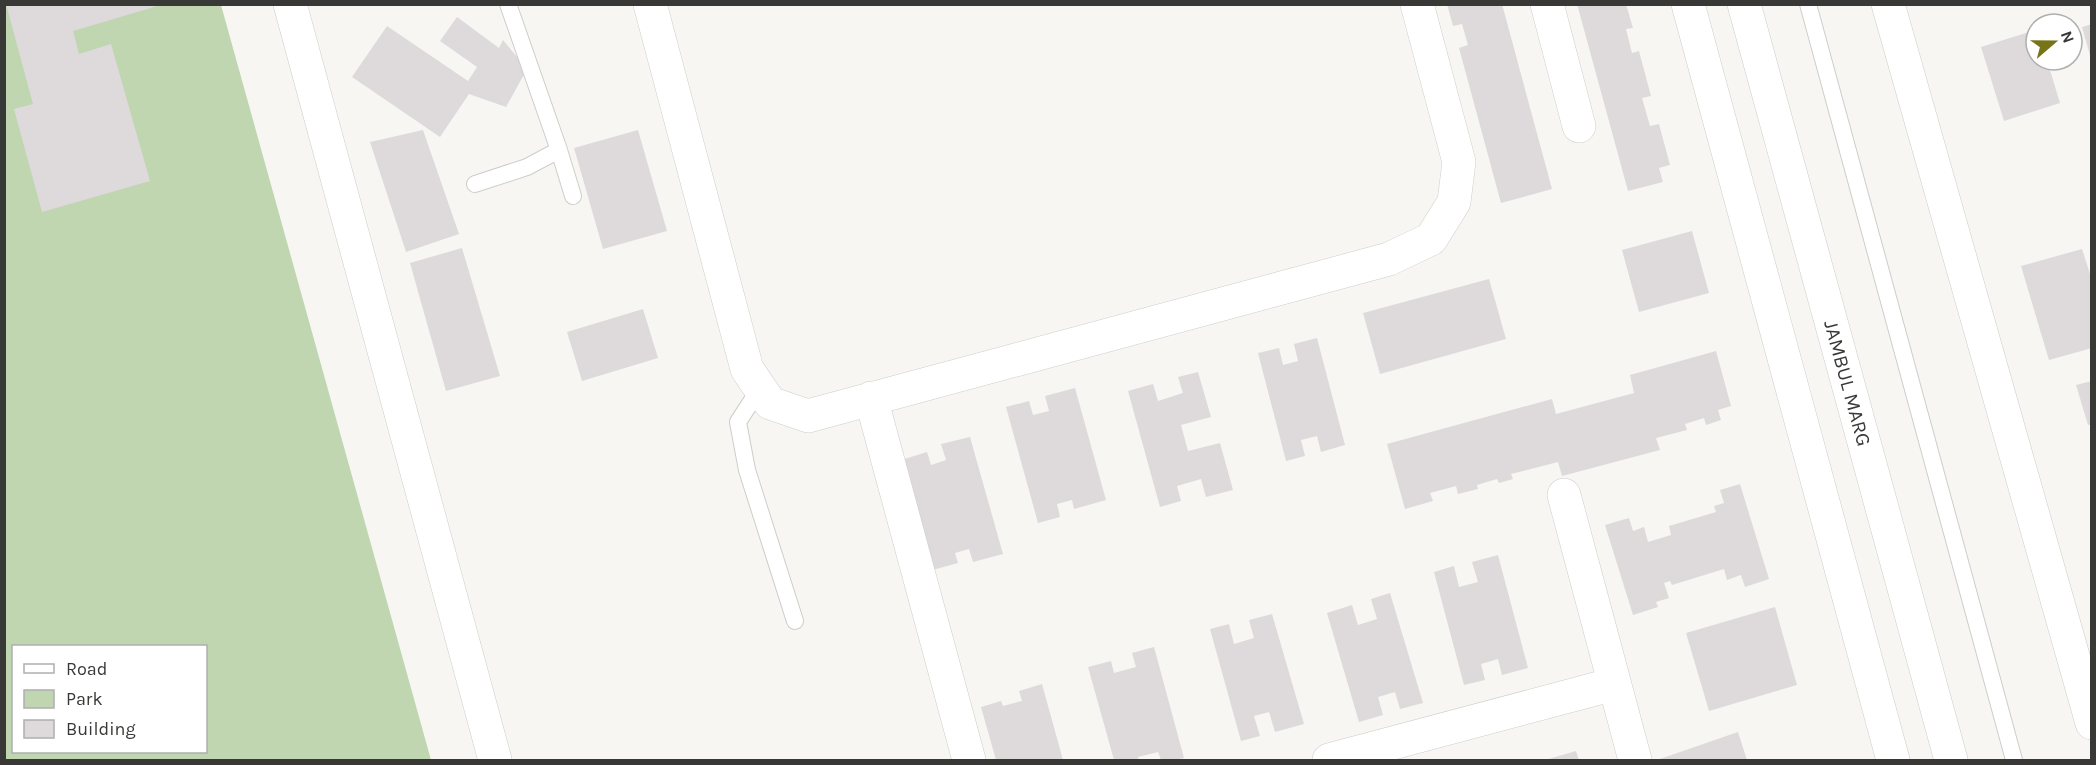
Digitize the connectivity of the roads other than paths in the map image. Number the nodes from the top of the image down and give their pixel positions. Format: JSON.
{"nodes":[{"id":1,"x":290,"y":4,"type":"edge"},
{"id":2,"x":508,"y":4,"type":"edge"},
{"id":3,"x":650,"y":4,"type":"edge"},
{"id":4,"x":1417,"y":4,"type":"edge"},
{"id":5,"x":1547,"y":4,"type":"edge"},
{"id":6,"x":1688,"y":4,"type":"edge"},
{"id":7,"x":1744,"y":4,"type":"edge"},
{"id":8,"x":1808,"y":4,"type":"edge"},
{"id":9,"x":1888,"y":4,"type":"edge"},
{"id":10,"x":1579,"y":126,"type":"dead end"},
{"id":11,"x":559,"y":150,"type":"junction"},
{"id":12,"x":475,"y":184,"type":"dead end"},
{"id":13,"x":573,"y":195,"type":"dead end"},
{"id":14,"x":760,"y":388,"type":"junction"},
{"id":15,"x":871,"y":398,"type":"junction"},
{"id":16,"x":1564,"y":495,"type":"dead end"},
{"id":17,"x":795,"y":621,"type":"dead end"},
{"id":18,"x":1614,"y":684,"type":"junction"},
{"id":19,"x":2091,"y":723,"type":"edge"},
{"id":20,"x":495,"y":760,"type":"edge"},
{"id":21,"x":969,"y":760,"type":"edge"},
{"id":22,"x":1329,"y":760,"type":"edge"},
{"id":23,"x":1635,"y":760,"type":"edge"},
{"id":24,"x":1893,"y":760,"type":"edge"},
{"id":25,"x":1951,"y":760,"type":"edge"},
{"id":26,"x":2014,"y":760,"type":"edge"}],
"edges":[{"from":1,"to":20,"type":"street"},
{"from":2,"to":11,"type":"lane"},
{"from":3,"to":14,"type":"street"},
{"from":4,"to":15,"type":"street"},
{"from":5,"to":10,"type":"street"},
{"from":6,"to":24,"type":"street"},
{"from":7,"to":25,"type":"street","name":"JAMBUL MARG"},
{"from":8,"to":26,"type":"lane"},
{"from":9,"to":19,"type":"street"},
{"from":11,"to":12,"type":"lane"},
{"from":11,"to":13,"type":"lane"},
{"from":14,"to":15,"type":"street"},
{"from":14,"to":17,"type":"lane"},
{"from":15,"to":21,"type":"street"},
{"from":16,"to":18,"type":"street"},
{"from":18,"to":22,"type":"street"},
{"from":18,"to":23,"type":"street"}]}
